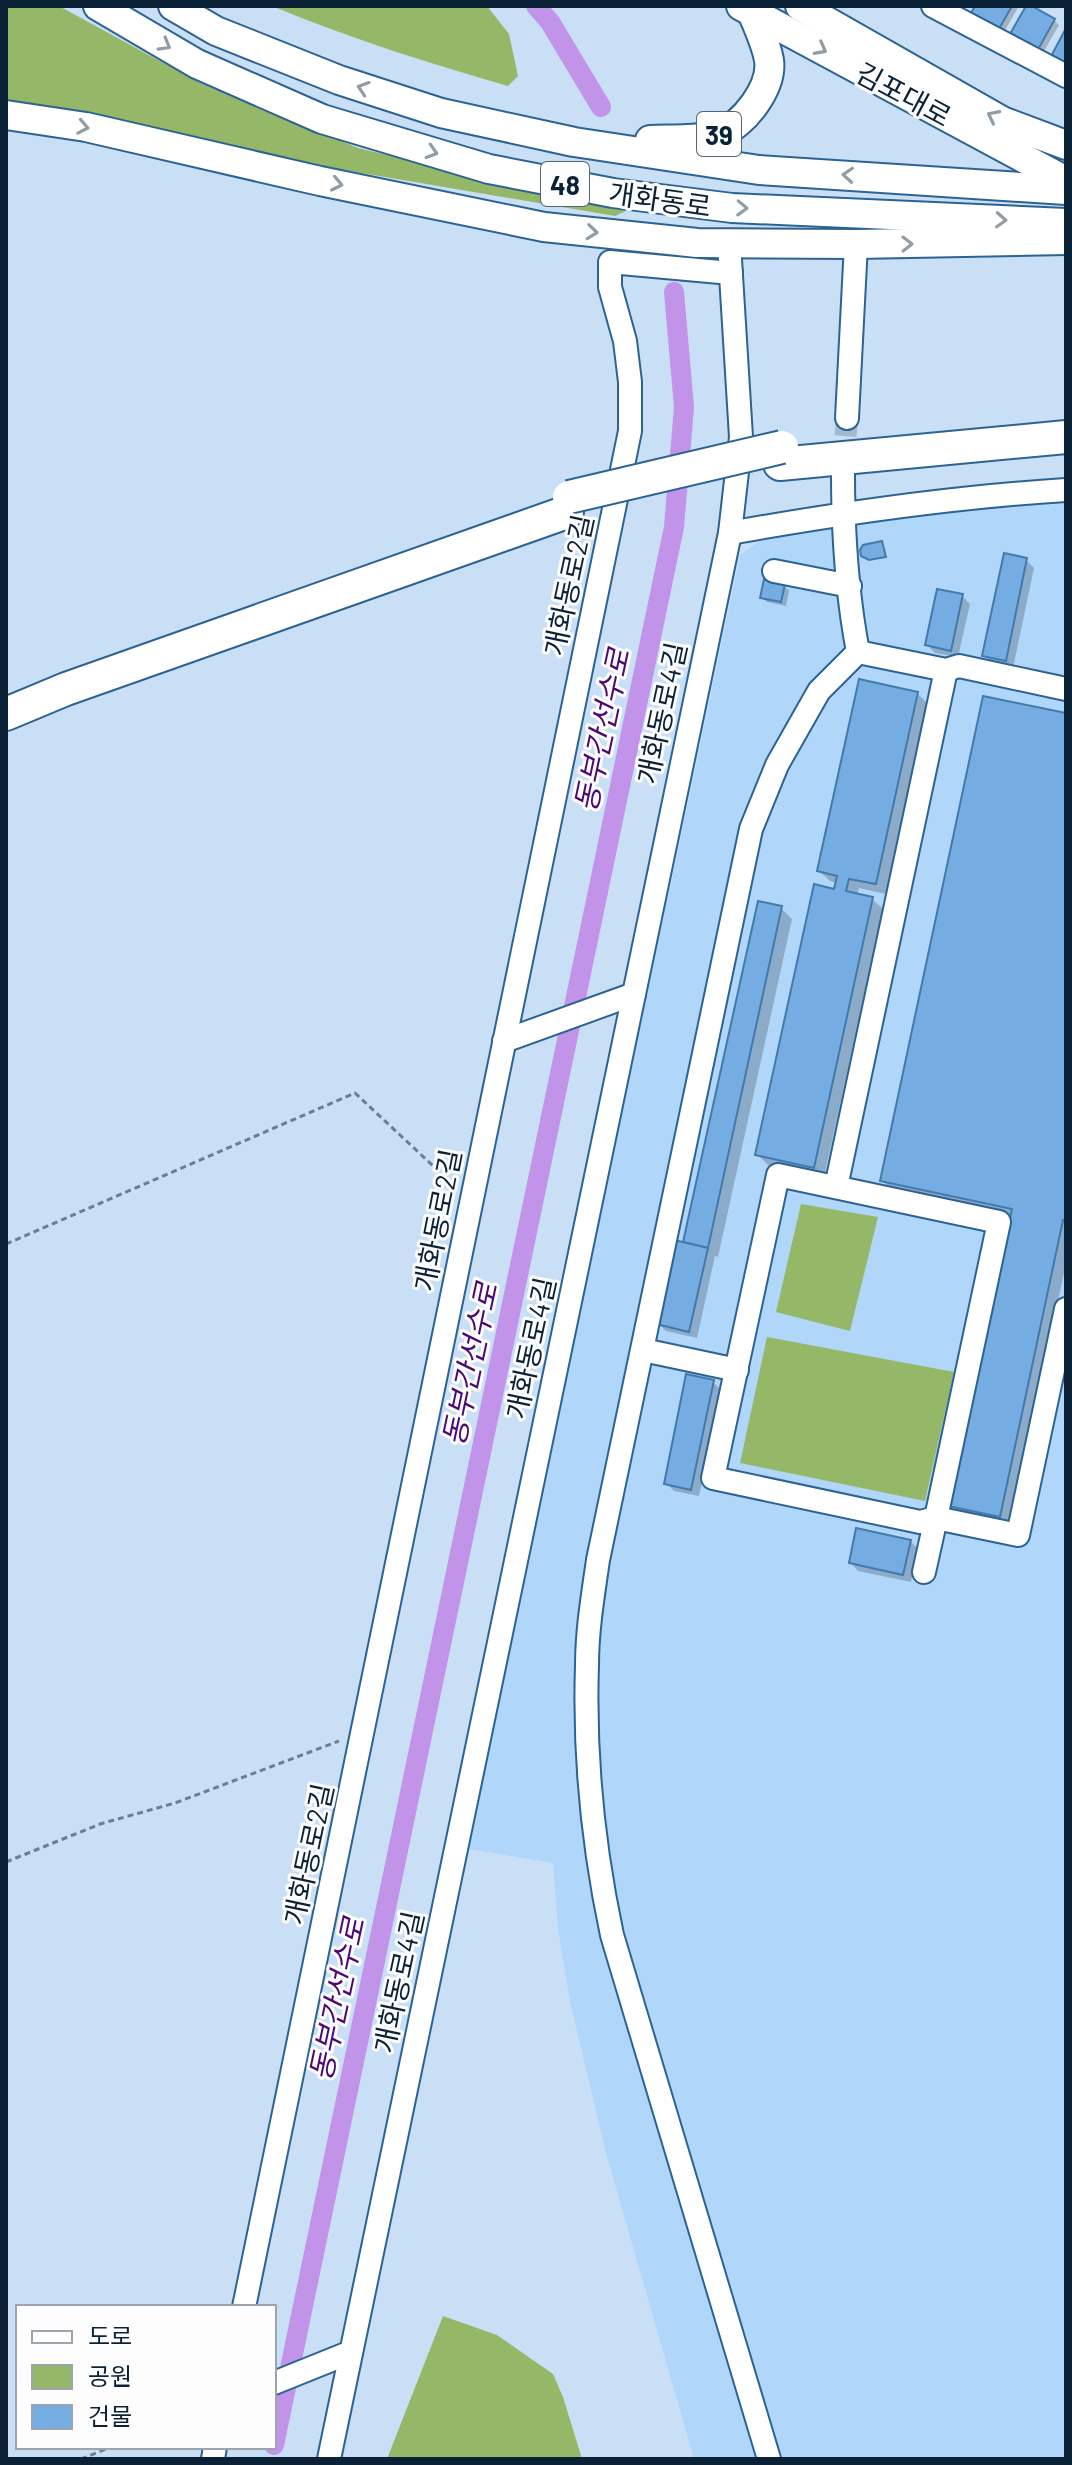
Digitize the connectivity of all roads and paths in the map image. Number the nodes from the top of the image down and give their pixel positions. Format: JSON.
{"nodes":[{"id":1,"x":98,"y":6,"type":"edge"},
{"id":2,"x":173,"y":6,"type":"edge"},
{"id":3,"x":800,"y":6,"type":"edge"},
{"id":4,"x":933,"y":6,"type":"edge"},
{"id":5,"x":747,"y":9,"type":"edge"},
{"id":6,"x":1066,"y":76,"type":"edge"},
{"id":7,"x":6,"y":115,"type":"edge"},
{"id":8,"x":574,"y":142,"type":"junction"},
{"id":9,"x":1066,"y":145,"type":"edge"},
{"id":10,"x":1066,"y":181,"type":"edge"},
{"id":11,"x":1066,"y":190,"type":"edge"},
{"id":12,"x":1066,"y":223,"type":"edge"},
{"id":13,"x":1066,"y":240,"type":"edge"},
{"id":14,"x":729,"y":243,"type":"junction"},
{"id":15,"x":856,"y":244,"type":"junction"},
{"id":16,"x":731,"y":273,"type":"junction"},
{"id":17,"x":1066,"y":415,"type":"edge"},
{"id":18,"x":847,"y":418,"type":"tunnel mouth"},
{"id":19,"x":1066,"y":437,"type":"edge"},
{"id":20,"x":781,"y":456,"type":"junction"},
{"id":21,"x":843,"y":474,"type":"tunnel mouth"},
{"id":22,"x":1066,"y":490,"type":"edge"},
{"id":23,"x":568,"y":504,"type":"junction"},
{"id":24,"x":843,"y":513,"type":"junction"},
{"id":25,"x":730,"y":533,"type":"junction"},
{"id":26,"x":774,"y":571,"type":"dead end"},
{"id":27,"x":850,"y":586,"type":"junction"},
{"id":28,"x":858,"y":652,"type":"junction"},
{"id":29,"x":946,"y":670,"type":"junction"},
{"id":30,"x":1066,"y":689,"type":"edge"},
{"id":31,"x":6,"y":694,"type":"edge"},
{"id":32,"x":6,"y":714,"type":"edge"},
{"id":33,"x":634,"y":994,"type":"junction"},
{"id":34,"x":513,"y":1038,"type":"junction"},
{"id":35,"x":475,"y":1186,"type":"junction"},
{"id":36,"x":836,"y":1187,"type":"junction"},
{"id":37,"x":6,"y":1244,"type":"edge"},
{"id":38,"x":1066,"y":1309,"type":"edge"},
{"id":39,"x":643,"y":1350,"type":"junction"},
{"id":40,"x":737,"y":1370,"type":"junction"},
{"id":41,"x":936,"y":1518,"type":"junction"},
{"id":42,"x":924,"y":1572,"type":"dead end"},
{"id":43,"x":363,"y":1740,"type":"junction"},
{"id":44,"x":6,"y":1862,"type":"edge"},
{"id":45,"x":244,"y":2305,"type":"edge"},
{"id":46,"x":343,"y":2355,"type":"junction"},
{"id":47,"x":276,"y":2382,"type":"edge"},
{"id":48,"x":106,"y":2449,"type":"edge"},
{"id":49,"x":81,"y":2459,"type":"edge"},
{"id":50,"x":329,"y":2459,"type":"edge"},
{"id":51,"x":769,"y":2459,"type":"edge"}],
"edges":[{"from":1,"to":12,"type":"main road","name":"개화동로","number":"48","one_way":true},
{"from":8,"to":2,"type":"main road","name":"개화동로","number":"48","one_way":true},
{"from":9,"to":3,"type":"main road","name":"김포대로","one_way":true},
{"from":4,"to":6,"type":"street"},
{"from":5,"to":8,"type":"main road","number":"39"},
{"from":5,"to":10,"type":"main road","name":"김포대로","one_way":true},
{"from":7,"to":14,"type":"main road","one_way":true},
{"from":11,"to":8,"type":"main road","name":"개화동로","number":"48","one_way":true},
{"from":15,"to":13,"type":"main road","one_way":true},
{"from":14,"to":15,"type":"main road"},
{"from":14,"to":16,"type":"street","name":"개화동로4길"},
{"from":15,"to":18,"type":"street"},
{"from":16,"to":25,"type":"street","name":"개화동로4길"},
{"from":16,"to":34,"type":"street","name":"개화동로2길"},
{"from":17,"to":20,"type":"highway"},
{"from":19,"to":20,"type":"highway"},
{"from":20,"to":23,"type":"highway"},
{"from":21,"to":24,"type":"street"},
{"from":22,"to":24,"type":"street"},
{"from":23,"to":31,"type":"highway"},
{"from":23,"to":32,"type":"highway"},
{"from":24,"to":25,"type":"street"},
{"from":24,"to":27,"type":"street"},
{"from":25,"to":33,"type":"street","name":"개화동로4길"},
{"from":26,"to":27,"type":"street"},
{"from":27,"to":28,"type":"street"},
{"from":28,"to":29,"type":"street"},
{"from":28,"to":39,"type":"street"},
{"from":29,"to":30,"type":"street"},
{"from":29,"to":36,"type":"street"},
{"from":33,"to":34,"type":"street"},
{"from":33,"to":46,"type":"street","name":"개화동로4길"},
{"from":34,"to":35,"type":"street","name":"개화동로2길"},
{"from":35,"to":37,"type":"path"},
{"from":35,"to":43,"type":"street","name":"개화동로2길"},
{"from":36,"to":40,"type":"street"},
{"from":36,"to":41,"type":"street"},
{"from":38,"to":41,"type":"street"},
{"from":39,"to":40,"type":"street"},
{"from":39,"to":51,"type":"street"},
{"from":40,"to":41,"type":"street"},
{"from":41,"to":42,"type":"street"},
{"from":43,"to":44,"type":"path"},
{"from":43,"to":45,"type":"street","name":"개화동로2길"},
{"from":46,"to":47,"type":"street"},
{"from":46,"to":50,"type":"street","name":"개화동로4길"},
{"from":48,"to":49,"type":"path"}]}
